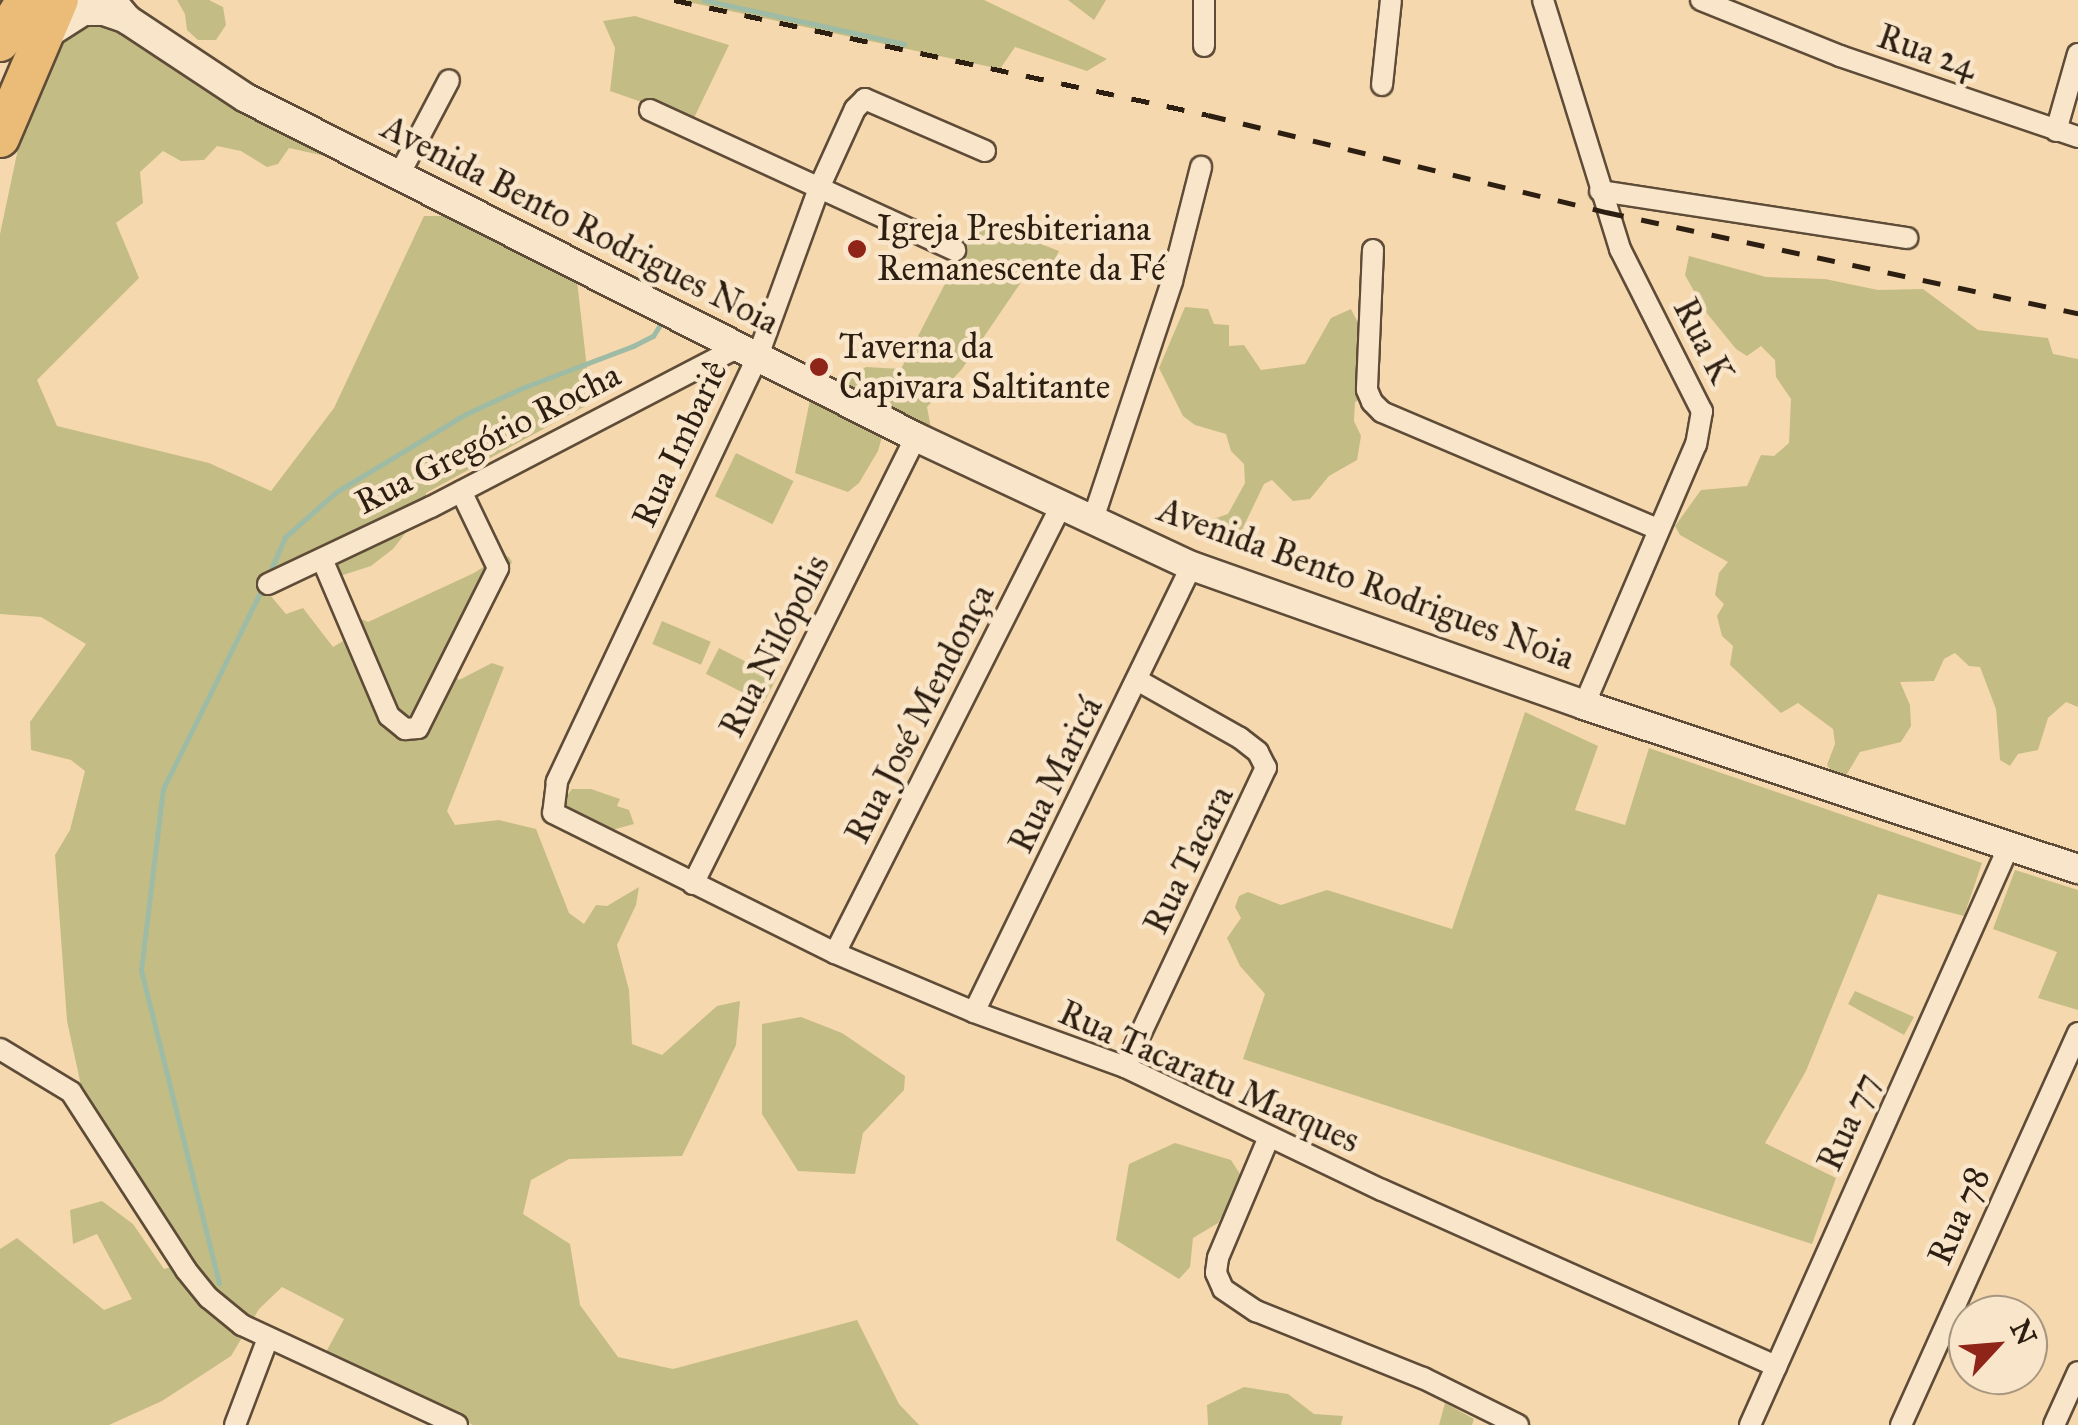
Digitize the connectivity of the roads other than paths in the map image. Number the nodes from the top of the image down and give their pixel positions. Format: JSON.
{"nodes":[{"id":1,"x":26,"y":0,"type":"edge"},
{"id":2,"x":60,"y":0,"type":"edge"},
{"id":3,"x":1204,"y":0,"type":"edge"},
{"id":4,"x":1390,"y":0,"type":"edge"},
{"id":5,"x":1543,"y":0,"type":"edge"},
{"id":6,"x":1701,"y":0,"type":"edge"},
{"id":7,"x":120,"y":10,"type":"edge"},
{"id":8,"x":44,"y":36,"type":"junction"},
{"id":9,"x":0,"y":42,"type":"edge"},
{"id":10,"x":1204,"y":46,"type":"dead end"},
{"id":11,"x":2078,"y":54,"type":"edge"},
{"id":12,"x":449,"y":80,"type":"dead end"},
{"id":13,"x":1382,"y":85,"type":"dead end"},
{"id":14,"x":650,"y":110,"type":"dead end"},
{"id":15,"x":2056,"y":131,"type":"junction"},
{"id":16,"x":0,"y":138,"type":"edge"},
{"id":17,"x":2078,"y":138,"type":"edge"},
{"id":18,"x":984,"y":150,"type":"dead end"},
{"id":19,"x":1201,"y":166,"type":"dead end"},
{"id":20,"x":399,"y":175,"type":"junction"},
{"id":21,"x":819,"y":188,"type":"junction"},
{"id":22,"x":1600,"y":190,"type":"junction"},
{"id":23,"x":1907,"y":238,"type":"dead end"},
{"id":24,"x":955,"y":250,"type":"dead end"},
{"id":25,"x":1373,"y":250,"type":"dead end"},
{"id":26,"x":747,"y":353,"type":"junction"},
{"id":27,"x":916,"y":437,"type":"junction"},
{"id":28,"x":461,"y":491,"type":"junction"},
{"id":29,"x":1062,"y":504,"type":"junction"},
{"id":30,"x":1093,"y":519,"type":"junction"},
{"id":31,"x":1658,"y":529,"type":"junction"},
{"id":32,"x":322,"y":559,"type":"junction"},
{"id":33,"x":1192,"y":566,"type":"junction"},
{"id":34,"x":268,"y":584,"type":"dead end"},
{"id":35,"x":1139,"y":681,"type":"junction"},
{"id":36,"x":1584,"y":705,"type":"junction"},
{"id":37,"x":562,"y":819,"type":"joint"},
{"id":38,"x":2009,"y":846,"type":"junction"},
{"id":39,"x":2078,"y":870,"type":"edge"},
{"id":40,"x":693,"y":884,"type":"junction"},
{"id":41,"x":836,"y":953,"type":"junction"},
{"id":42,"x":974,"y":1012,"type":"junction"},
{"id":43,"x":2078,"y":1033,"type":"edge"},
{"id":44,"x":0,"y":1049,"type":"edge"},
{"id":45,"x":1124,"y":1067,"type":"junction"},
{"id":46,"x":1269,"y":1137,"type":"junction"},
{"id":47,"x":268,"y":1338,"type":"junction"},
{"id":48,"x":1776,"y":1366,"type":"junction"},
{"id":49,"x":2078,"y":1372,"type":"edge"},
{"id":50,"x":235,"y":1425,"type":"edge"},
{"id":51,"x":457,"y":1425,"type":"edge"},
{"id":52,"x":1518,"y":1425,"type":"edge"},
{"id":53,"x":1750,"y":1425,"type":"edge"},
{"id":54,"x":1901,"y":1425,"type":"edge"},
{"id":55,"x":2054,"y":1425,"type":"edge"}],
"edges":[{"from":1,"to":9,"type":"highway"},
{"from":2,"to":8,"type":"highway"},
{"from":3,"to":10,"type":"street"},
{"from":4,"to":13,"type":"street"},
{"from":5,"to":22,"type":"street","name":"Rua K"},
{"from":6,"to":15,"type":"street","name":"Rua 24"},
{"from":7,"to":8,"type":"street","name":"Avenida Bento Rodrigues Noia"},
{"from":7,"to":20,"type":"street","name":"Avenida Bento Rodrigues Noia"},
{"from":8,"to":16,"type":"highway"},
{"from":11,"to":15,"type":"street"},
{"from":12,"to":20,"type":"street"},
{"from":14,"to":21,"type":"street"},
{"from":15,"to":17,"type":"street","name":"Rua 24"},
{"from":18,"to":21,"type":"street","name":"Rua Imbariê"},
{"from":19,"to":30,"type":"street"},
{"from":20,"to":26,"type":"street","name":"Avenida Bento Rodrigues Noia"},
{"from":21,"to":24,"type":"street"},
{"from":21,"to":26,"type":"street","name":"Rua Imbariê"},
{"from":22,"to":23,"type":"street"},
{"from":22,"to":31,"type":"street","name":"Rua K"},
{"from":25,"to":31,"type":"street"},
{"from":26,"to":27,"type":"street","name":"Avenida Bento Rodrigues Noia"},
{"from":26,"to":28,"type":"street","name":"Rua Gregório Rocha"},
{"from":26,"to":37,"type":"street","name":"Rua Imbariê"},
{"from":27,"to":29,"type":"street","name":"Avenida Bento Rodrigues Noia"},
{"from":27,"to":40,"type":"street","name":"Rua Nilópolis"},
{"from":28,"to":32,"type":"street","name":"Rua Gregório Rocha"},
{"from":28,"to":32,"type":"street"},
{"from":29,"to":30,"type":"street","name":"Avenida Bento Rodrigues Noia"},
{"from":29,"to":41,"type":"street","name":"Rua José Mendonça"},
{"from":30,"to":33,"type":"street","name":"Avenida Bento Rodrigues Noia"},
{"from":31,"to":36,"type":"street","name":"Rua K"},
{"from":32,"to":34,"type":"street","name":"Rua Gregório Rocha"},
{"from":33,"to":35,"type":"street","name":"Rua Maricá"},
{"from":33,"to":36,"type":"street","name":"Avenida Bento Rodrigues Noia"},
{"from":35,"to":42,"type":"street","name":"Rua Maricá"},
{"from":35,"to":45,"type":"street","name":"Rua Tacara"},
{"from":36,"to":38,"type":"street","name":"Avenida Bento Rodrigues Noia"},
{"from":37,"to":40,"type":"street","name":"Rua Tacaratu Marques"},
{"from":38,"to":39,"type":"street","name":"Avenida Bento Rodrigues Noia"},
{"from":38,"to":48,"type":"street","name":"Rua 77"},
{"from":40,"to":41,"type":"street","name":"Rua Tacaratu Marques"},
{"from":41,"to":42,"type":"street","name":"Rua Tacaratu Marques"},
{"from":42,"to":45,"type":"street","name":"Rua Tacaratu Marques"},
{"from":43,"to":54,"type":"street","name":"Rua 78"},
{"from":44,"to":47,"type":"street"},
{"from":45,"to":46,"type":"street","name":"Rua Tacaratu Marques"},
{"from":46,"to":48,"type":"street","name":"Rua Tacaratu Marques"},
{"from":46,"to":52,"type":"street"},
{"from":47,"to":50,"type":"street"},
{"from":47,"to":51,"type":"street"},
{"from":48,"to":53,"type":"street","name":"Rua 77"},
{"from":49,"to":55,"type":"street"}]}
